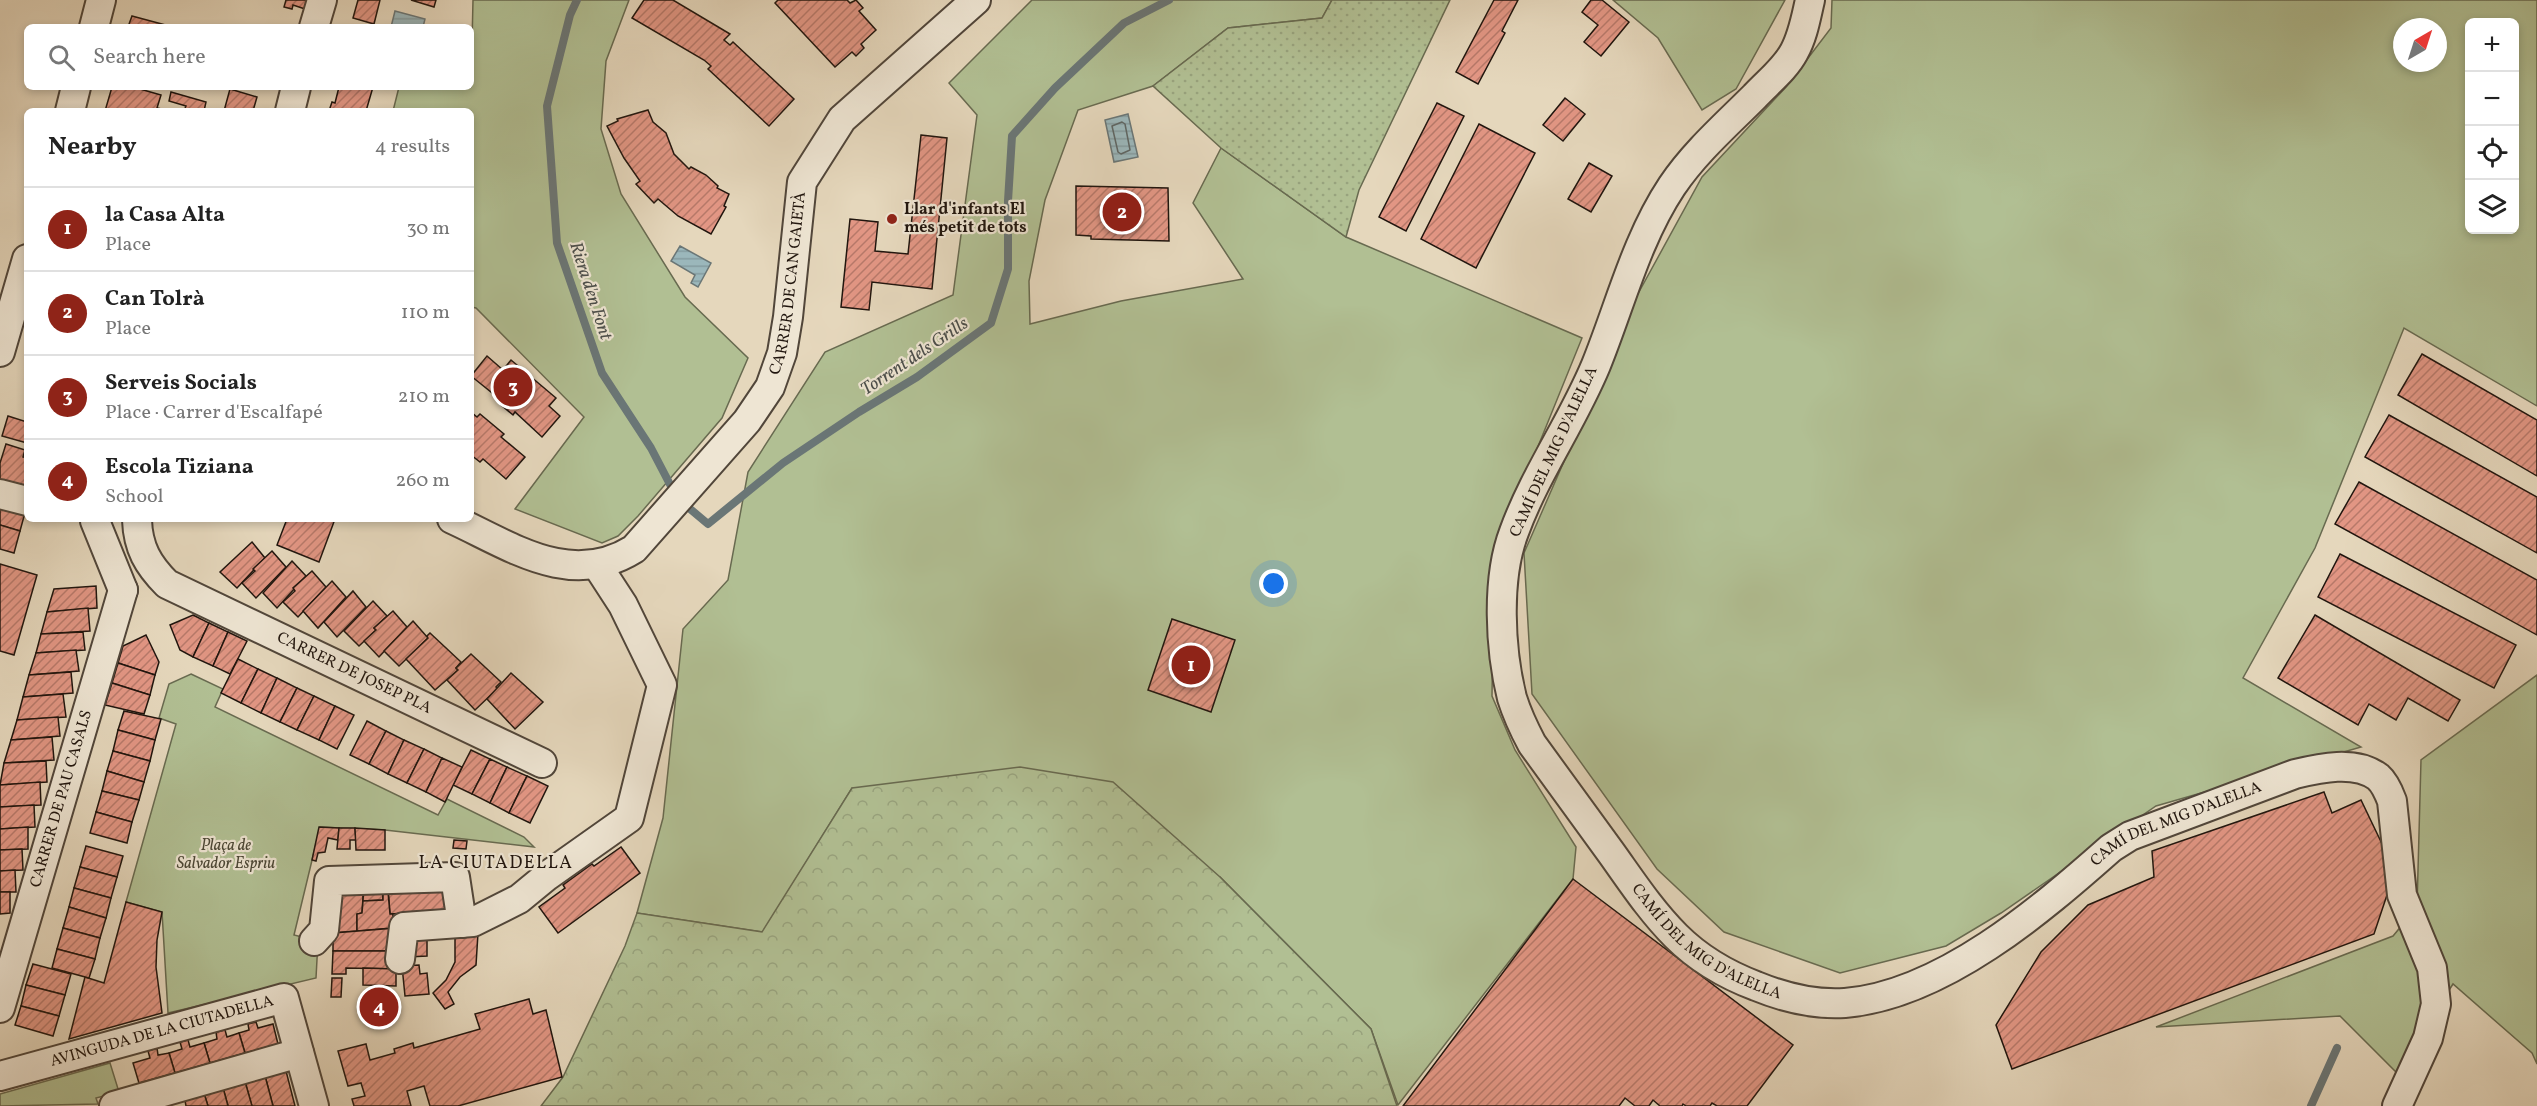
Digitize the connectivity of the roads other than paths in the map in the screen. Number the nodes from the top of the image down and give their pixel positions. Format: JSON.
{"nodes":[{"id":1,"x":101,"y":0,"type":"edge"},
{"id":2,"x":322,"y":0,"type":"edge"},
{"id":3,"x":976,"y":0,"type":"edge"},
{"id":4,"x":1810,"y":0,"type":"edge"},
{"id":5,"x":95,"y":24,"type":"edge"},
{"id":6,"x":315,"y":24,"type":"edge"},
{"id":7,"x":75,"y":90,"type":"edge"},
{"id":8,"x":296,"y":90,"type":"edge"},
{"id":9,"x":70,"y":108,"type":"edge"},
{"id":10,"x":291,"y":108,"type":"edge"},
{"id":11,"x":24,"y":269,"type":"edge"},
{"id":12,"x":0,"y":352,"type":"edge"},
{"id":13,"x":0,"y":494,"type":"edge"},
{"id":14,"x":24,"y":500,"type":"edge"},
{"id":15,"x":92,"y":522,"type":"edge"},
{"id":16,"x":136,"y":522,"type":"edge"},
{"id":17,"x":139,"y":522,"type":"edge"},
{"id":18,"x":459,"y":522,"type":"edge"},
{"id":19,"x":597,"y":565,"type":"junction"},
{"id":20,"x":117,"y":574,"type":"junction"},
{"id":21,"x":158,"y":574,"type":"junction"},
{"id":22,"x":542,"y":762,"type":"dead end"},
{"id":23,"x":462,"y":923,"type":"junction"},
{"id":24,"x":314,"y":941,"type":"dead end"},
{"id":25,"x":400,"y":958,"type":"dead end"},
{"id":26,"x":0,"y":1008,"type":"edge"},
{"id":27,"x":299,"y":1053,"type":"junction"},
{"id":28,"x":0,"y":1076,"type":"edge"},
{"id":29,"x":114,"y":1106,"type":"edge"},
{"id":30,"x":314,"y":1106,"type":"edge"},
{"id":31,"x":2397,"y":1106,"type":"edge"}],
"edges":[{"from":1,"to":5,"type":"street"},
{"from":2,"to":6,"type":"street"},
{"from":3,"to":19,"type":"street","name":"CARRER DE CAN GAIETÀ"},
{"from":4,"to":31,"type":"street","name":"CAMÍ DEL MIG D'ALELLA"},
{"from":7,"to":9,"type":"street"},
{"from":8,"to":10,"type":"street"},
{"from":11,"to":12,"type":"street"},
{"from":13,"to":14,"type":"street"},
{"from":15,"to":20,"type":"street"},
{"from":16,"to":20,"type":"street","name":"CARRER DE PAU CASALS"},
{"from":17,"to":21,"type":"street"},
{"from":18,"to":19,"type":"street","name":"CARRER DE CAN GAIETÀ"},
{"from":19,"to":23,"type":"street"},
{"from":20,"to":21,"type":"street","name":"CARRER DE JOSEP PLA"},
{"from":20,"to":26,"type":"street","name":"CARRER DE PAU CASALS"},
{"from":21,"to":22,"type":"street","name":"CARRER DE JOSEP PLA"},
{"from":23,"to":24,"type":"street"},
{"from":23,"to":25,"type":"street"},
{"from":27,"to":28,"type":"street","name":"AVINGUDA DE LA CIUTADELLA"},
{"from":27,"to":29,"type":"street"},
{"from":27,"to":30,"type":"street","name":"AVINGUDA DE LA CIUTADELLA"}]}
